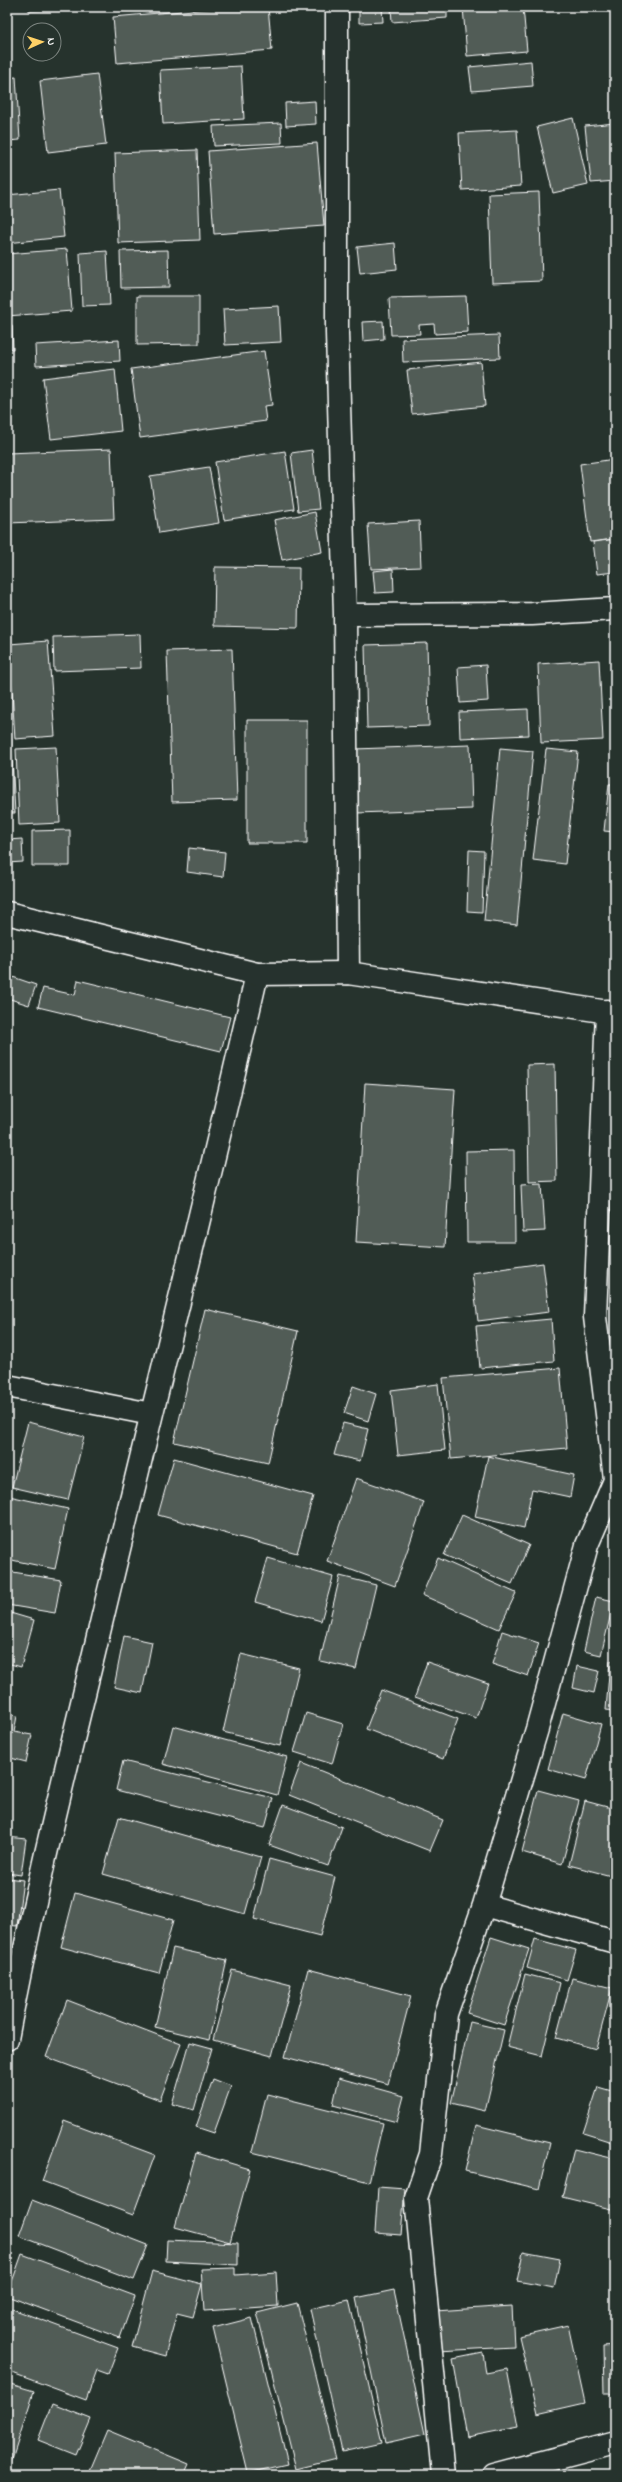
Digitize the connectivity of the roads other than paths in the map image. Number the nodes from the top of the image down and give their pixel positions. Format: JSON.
{"nodes":[{"id":1,"x":337,"y":7,"type":"edge"},
{"id":2,"x":615,"y":609,"type":"edge"},
{"id":3,"x":345,"y":615,"type":"junction"},
{"id":4,"x":7,"y":912,"type":"edge"},
{"id":5,"x":348,"y":973,"type":"junction"},
{"id":6,"x":257,"y":974,"type":"junction"},
{"id":7,"x":611,"y":1012,"type":"edge"},
{"id":8,"x":7,"y":1386,"type":"edge"},
{"id":9,"x":151,"y":1414,"type":"junction"},
{"id":10,"x":615,"y":1480,"type":"edge"},
{"id":11,"x":484,"y":1905,"type":"junction"},
{"id":12,"x":615,"y":1942,"type":"edge"},
{"id":13,"x":7,"y":2039,"type":"edge"},
{"id":14,"x":615,"y":2443,"type":"edge"},
{"id":15,"x":443,"y":2475,"type":"edge"},
{"id":16,"x":494,"y":2475,"type":"edge"}],
"edges":[{"from":1,"to":3,"type":"street"},
{"from":2,"to":3,"type":"street"},
{"from":3,"to":5,"type":"street"},
{"from":4,"to":6,"type":"street"},
{"from":5,"to":6,"type":"street"},
{"from":5,"to":7,"type":"street"},
{"from":6,"to":9,"type":"street"},
{"from":7,"to":10,"type":"street"},
{"from":8,"to":9,"type":"street"},
{"from":9,"to":13,"type":"street"},
{"from":10,"to":11,"type":"street"},
{"from":11,"to":12,"type":"street"},
{"from":11,"to":15,"type":"street"},
{"from":14,"to":16,"type":"street"}]}
